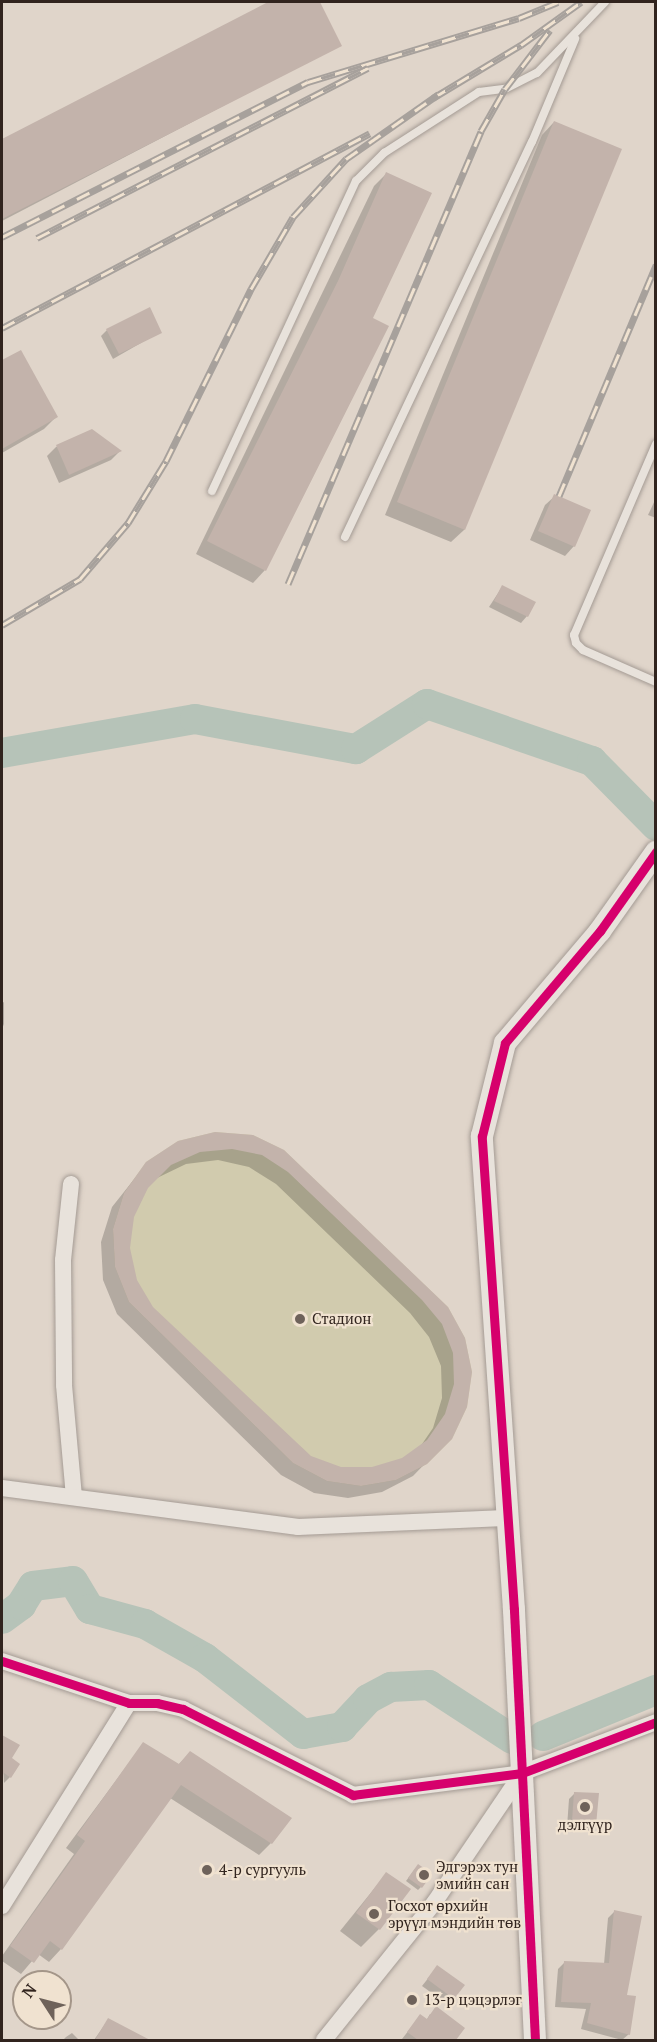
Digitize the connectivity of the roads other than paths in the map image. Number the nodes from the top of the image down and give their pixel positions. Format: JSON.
{"nodes":[{"id":1,"x":605,"y":2,"type":"edge"},
{"id":2,"x":577,"y":34,"type":"junction"},
{"id":3,"x":656,"y":444,"type":"edge"},
{"id":4,"x":212,"y":491,"type":"dead end"},
{"id":5,"x":345,"y":537,"type":"dead end"},
{"id":6,"x":656,"y":682,"type":"edge"},
{"id":7,"x":656,"y":852,"type":"edge"},
{"id":8,"x":71,"y":1184,"type":"dead end"},
{"id":9,"x":2,"y":1488,"type":"edge"},
{"id":10,"x":74,"y":1497,"type":"junction"},
{"id":11,"x":508,"y":1518,"type":"junction"},
{"id":12,"x":2,"y":1661,"type":"edge"},
{"id":13,"x":129,"y":1703,"type":"junction"},
{"id":14,"x":656,"y":1722,"type":"edge"},
{"id":15,"x":522,"y":1773,"type":"junction"},
{"id":16,"x":2,"y":1906,"type":"edge"},
{"id":17,"x":324,"y":2040,"type":"edge"},
{"id":18,"x":535,"y":2040,"type":"edge"}],
"edges":[{"from":1,"to":2,"type":"lane"},
{"from":2,"to":4,"type":"lane"},
{"from":2,"to":5,"type":"lane"},
{"from":3,"to":6,"type":"lane"},
{"from":7,"to":11,"type":"street"},
{"from":8,"to":10,"type":"street"},
{"from":9,"to":10,"type":"street"},
{"from":10,"to":11,"type":"street"},
{"from":11,"to":15,"type":"street"},
{"from":12,"to":13,"type":"street"},
{"from":13,"to":15,"type":"street"},
{"from":13,"to":16,"type":"street"},
{"from":14,"to":15,"type":"street"},
{"from":15,"to":17,"type":"street"},
{"from":15,"to":18,"type":"street"}]}
